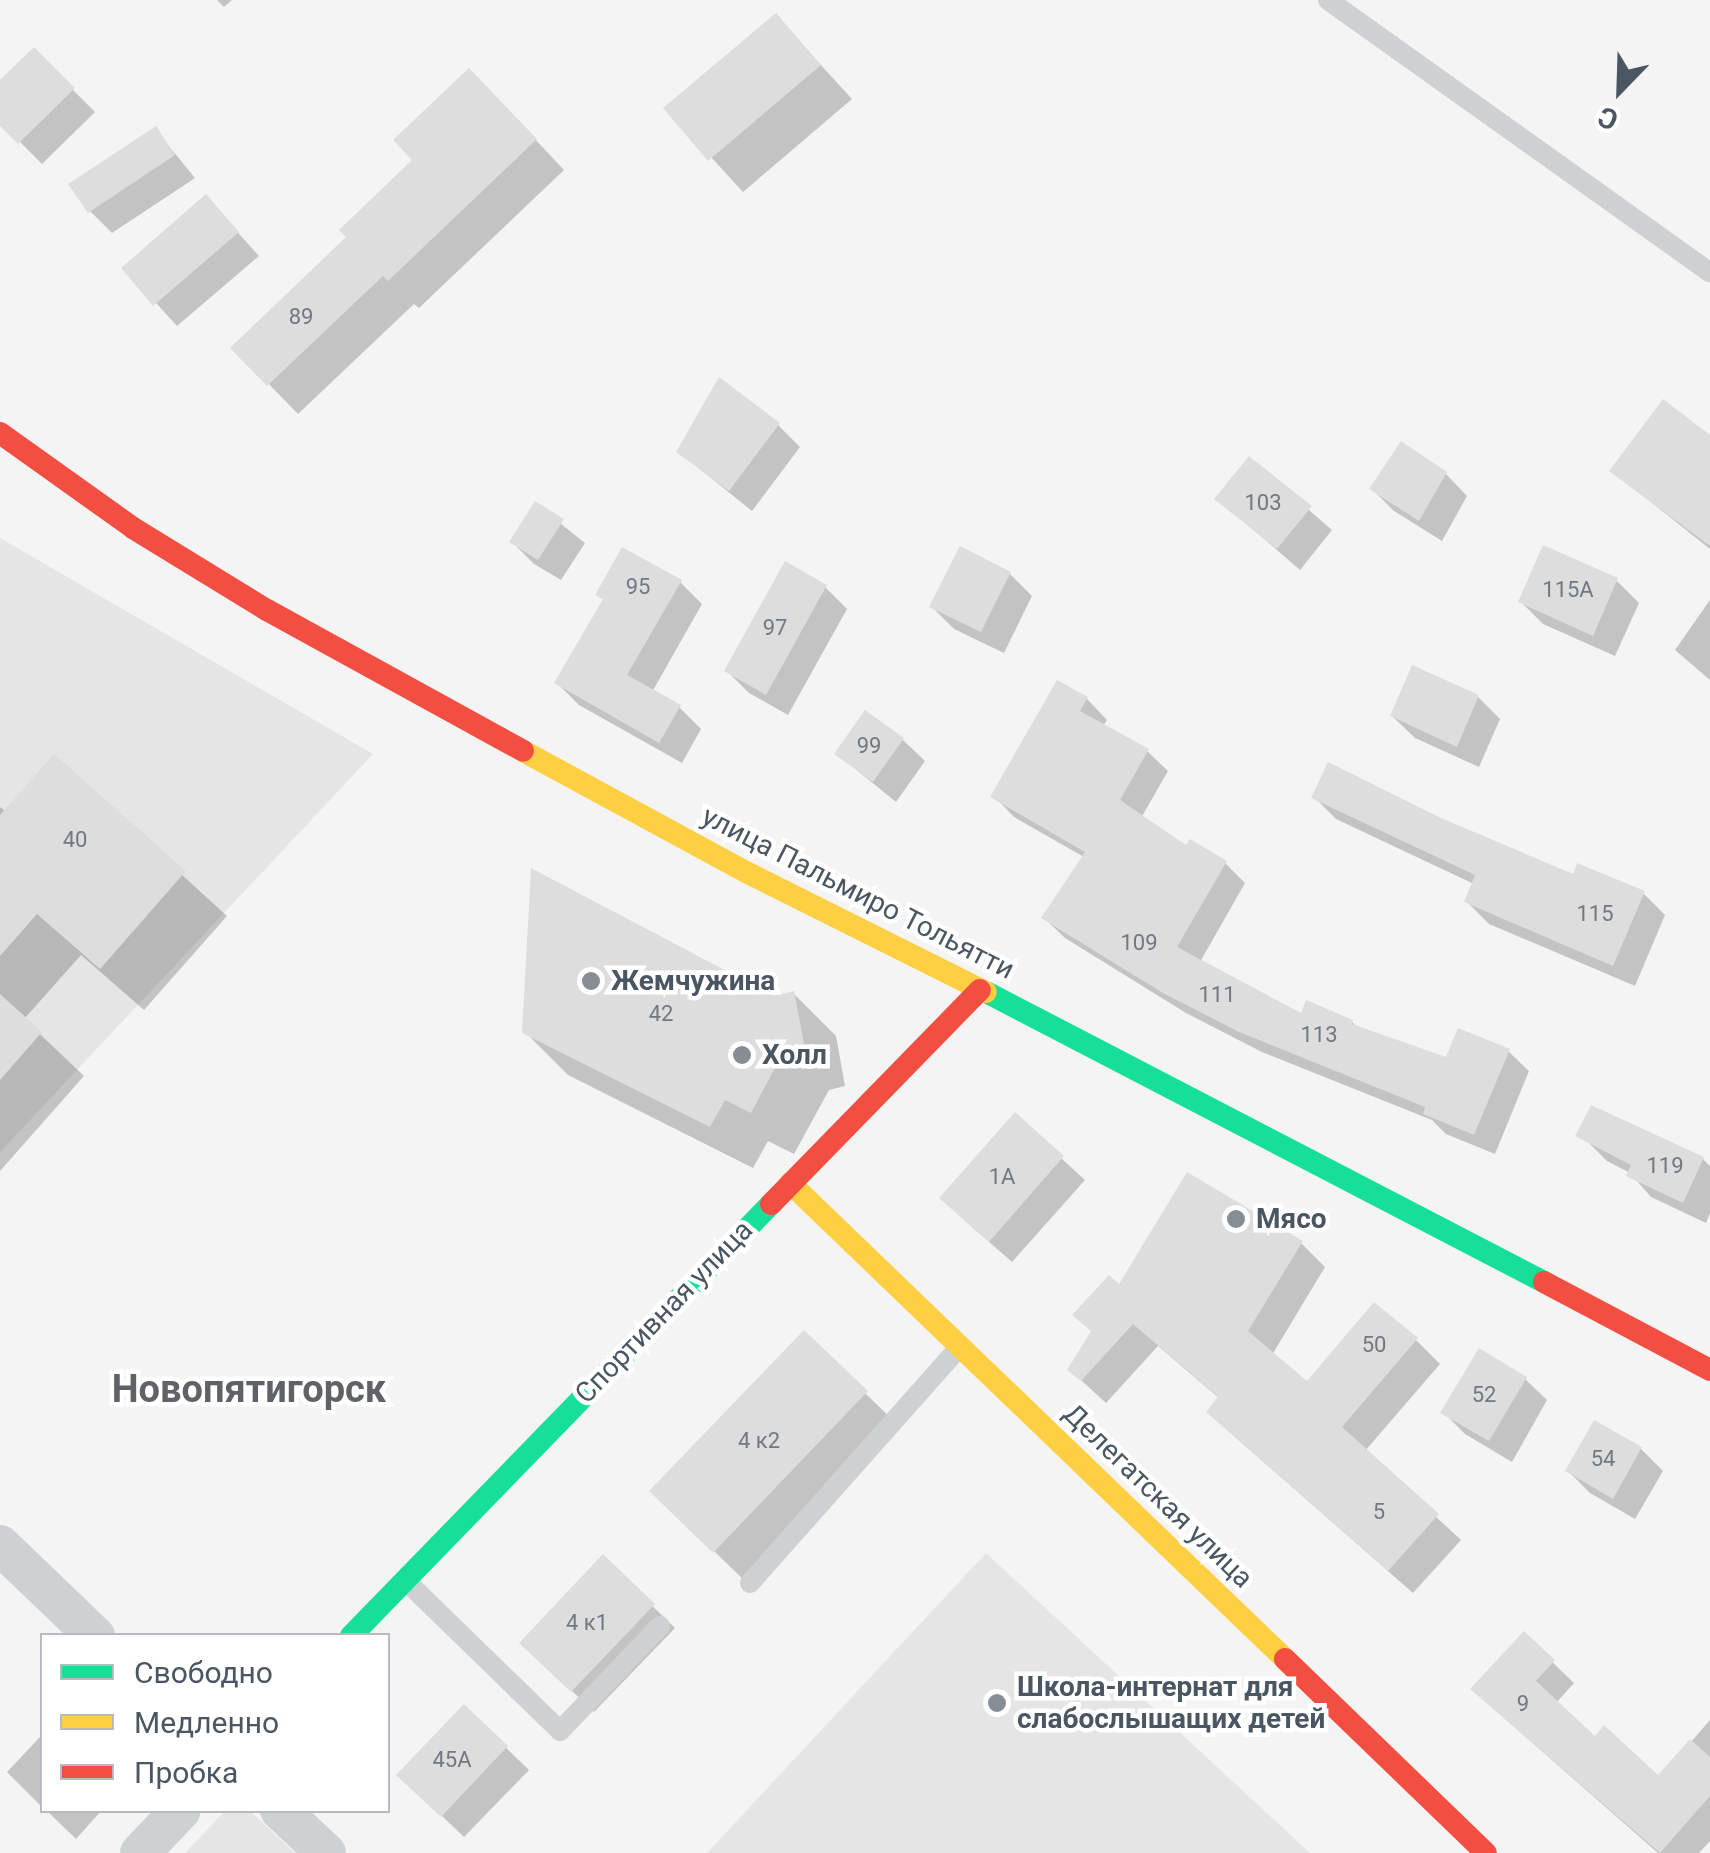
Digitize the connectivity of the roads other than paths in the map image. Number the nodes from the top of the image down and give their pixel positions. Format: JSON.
{"nodes":[{"id":1,"x":1328,"y":0,"type":"edge"},
{"id":2,"x":1710,"y":272,"type":"edge"},
{"id":3,"x":0,"y":433,"type":"edge"},
{"id":4,"x":980,"y":990,"type":"junction"},
{"id":5,"x":790,"y":1183,"type":"junction"},
{"id":6,"x":960,"y":1346,"type":"junction"},
{"id":7,"x":1710,"y":1370,"type":"edge"},
{"id":8,"x":0,"y":1545,"type":"edge"},
{"id":9,"x":405,"y":1580,"type":"junction"},
{"id":10,"x":750,"y":1583,"type":"dead end"},
{"id":11,"x":660,"y":1626,"type":"dead end"},
{"id":12,"x":92,"y":1633,"type":"edge"},
{"id":13,"x":353,"y":1633,"type":"edge"},
{"id":14,"x":178,"y":1813,"type":"edge"},
{"id":15,"x":283,"y":1813,"type":"edge"},
{"id":16,"x":140,"y":1853,"type":"edge"},
{"id":17,"x":326,"y":1853,"type":"edge"},
{"id":18,"x":1486,"y":1853,"type":"edge"}],
"edges":[{"from":1,"to":2,"type":"lane"},
{"from":3,"to":4,"type":"street","name":"улица Пальмиро Тольятти"},
{"from":4,"to":5,"type":"street","name":"Спортивная улица"},
{"from":4,"to":7,"type":"street","name":"улица Пальмиро Тольятти"},
{"from":5,"to":6,"type":"street","name":"Делегатская улица"},
{"from":5,"to":9,"type":"street","name":"Спортивная улица"},
{"from":6,"to":10,"type":"lane"},
{"from":6,"to":18,"type":"street","name":"Делегатская улица"},
{"from":8,"to":12,"type":"street"},
{"from":9,"to":11,"type":"lane"},
{"from":9,"to":13,"type":"street","name":"Спортивная улица"},
{"from":14,"to":16,"type":"street"},
{"from":15,"to":17,"type":"street"}]}
